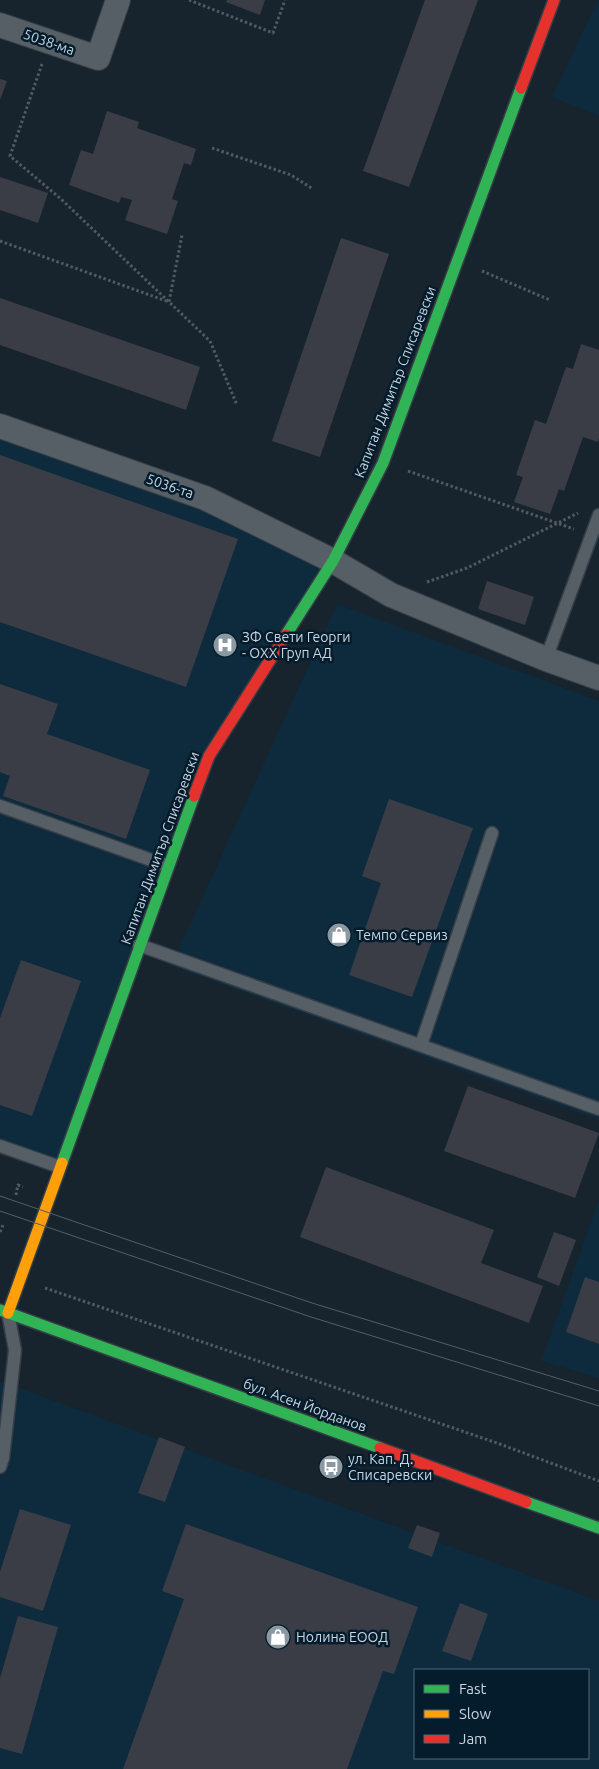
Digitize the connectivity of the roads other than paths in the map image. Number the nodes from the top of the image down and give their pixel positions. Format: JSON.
{"nodes":[{"id":1,"x":118,"y":0,"type":"edge"},
{"id":2,"x":554,"y":0,"type":"edge"},
{"id":3,"x":0,"y":25,"type":"edge"},
{"id":4,"x":0,"y":426,"type":"edge"},
{"id":5,"x":599,"y":515,"type":"edge"},
{"id":6,"x":333,"y":562,"type":"junction"},
{"id":7,"x":546,"y":660,"type":"junction"},
{"id":8,"x":599,"y":678,"type":"edge"},
{"id":9,"x":0,"y":806,"type":"edge"},
{"id":10,"x":492,"y":833,"type":"dead end"},
{"id":11,"x":168,"y":866,"type":"junction"},
{"id":12,"x":139,"y":945,"type":"junction"},
{"id":13,"x":421,"y":1045,"type":"junction"},
{"id":14,"x":599,"y":1108,"type":"edge"},
{"id":15,"x":0,"y":1146,"type":"edge"},
{"id":16,"x":60,"y":1167,"type":"junction"},
{"id":17,"x":4,"y":1311,"type":"edge"},
{"id":18,"x":0,"y":1467,"type":"edge"},
{"id":19,"x":599,"y":1528,"type":"edge"}],
"edges":[{"from":1,"to":3,"type":"street","name":"5038-ма"},
{"from":2,"to":6,"type":"street","name":"Капитан Димитър Списаревски"},
{"from":4,"to":6,"type":"street","name":"5036-та"},
{"from":5,"to":7,"type":"lane"},
{"from":6,"to":7,"type":"street","name":"5036-та"},
{"from":6,"to":11,"type":"street","name":"Капитан Димитър Списаревски"},
{"from":7,"to":8,"type":"street","name":"5036-та"},
{"from":9,"to":11,"type":"lane"},
{"from":10,"to":13,"type":"lane"},
{"from":11,"to":12,"type":"street","name":"Капитан Димитър Списаревски"},
{"from":12,"to":13,"type":"lane"},
{"from":12,"to":16,"type":"street","name":"Капитан Димитър Списаревски"},
{"from":13,"to":14,"type":"lane"},
{"from":15,"to":16,"type":"lane"},
{"from":16,"to":17,"type":"street","name":"Капитан Димитър Списаревски"},
{"from":17,"to":18,"type":"lane"},
{"from":17,"to":19,"type":"street","name":"бул. Асен Йорданов"}]}
